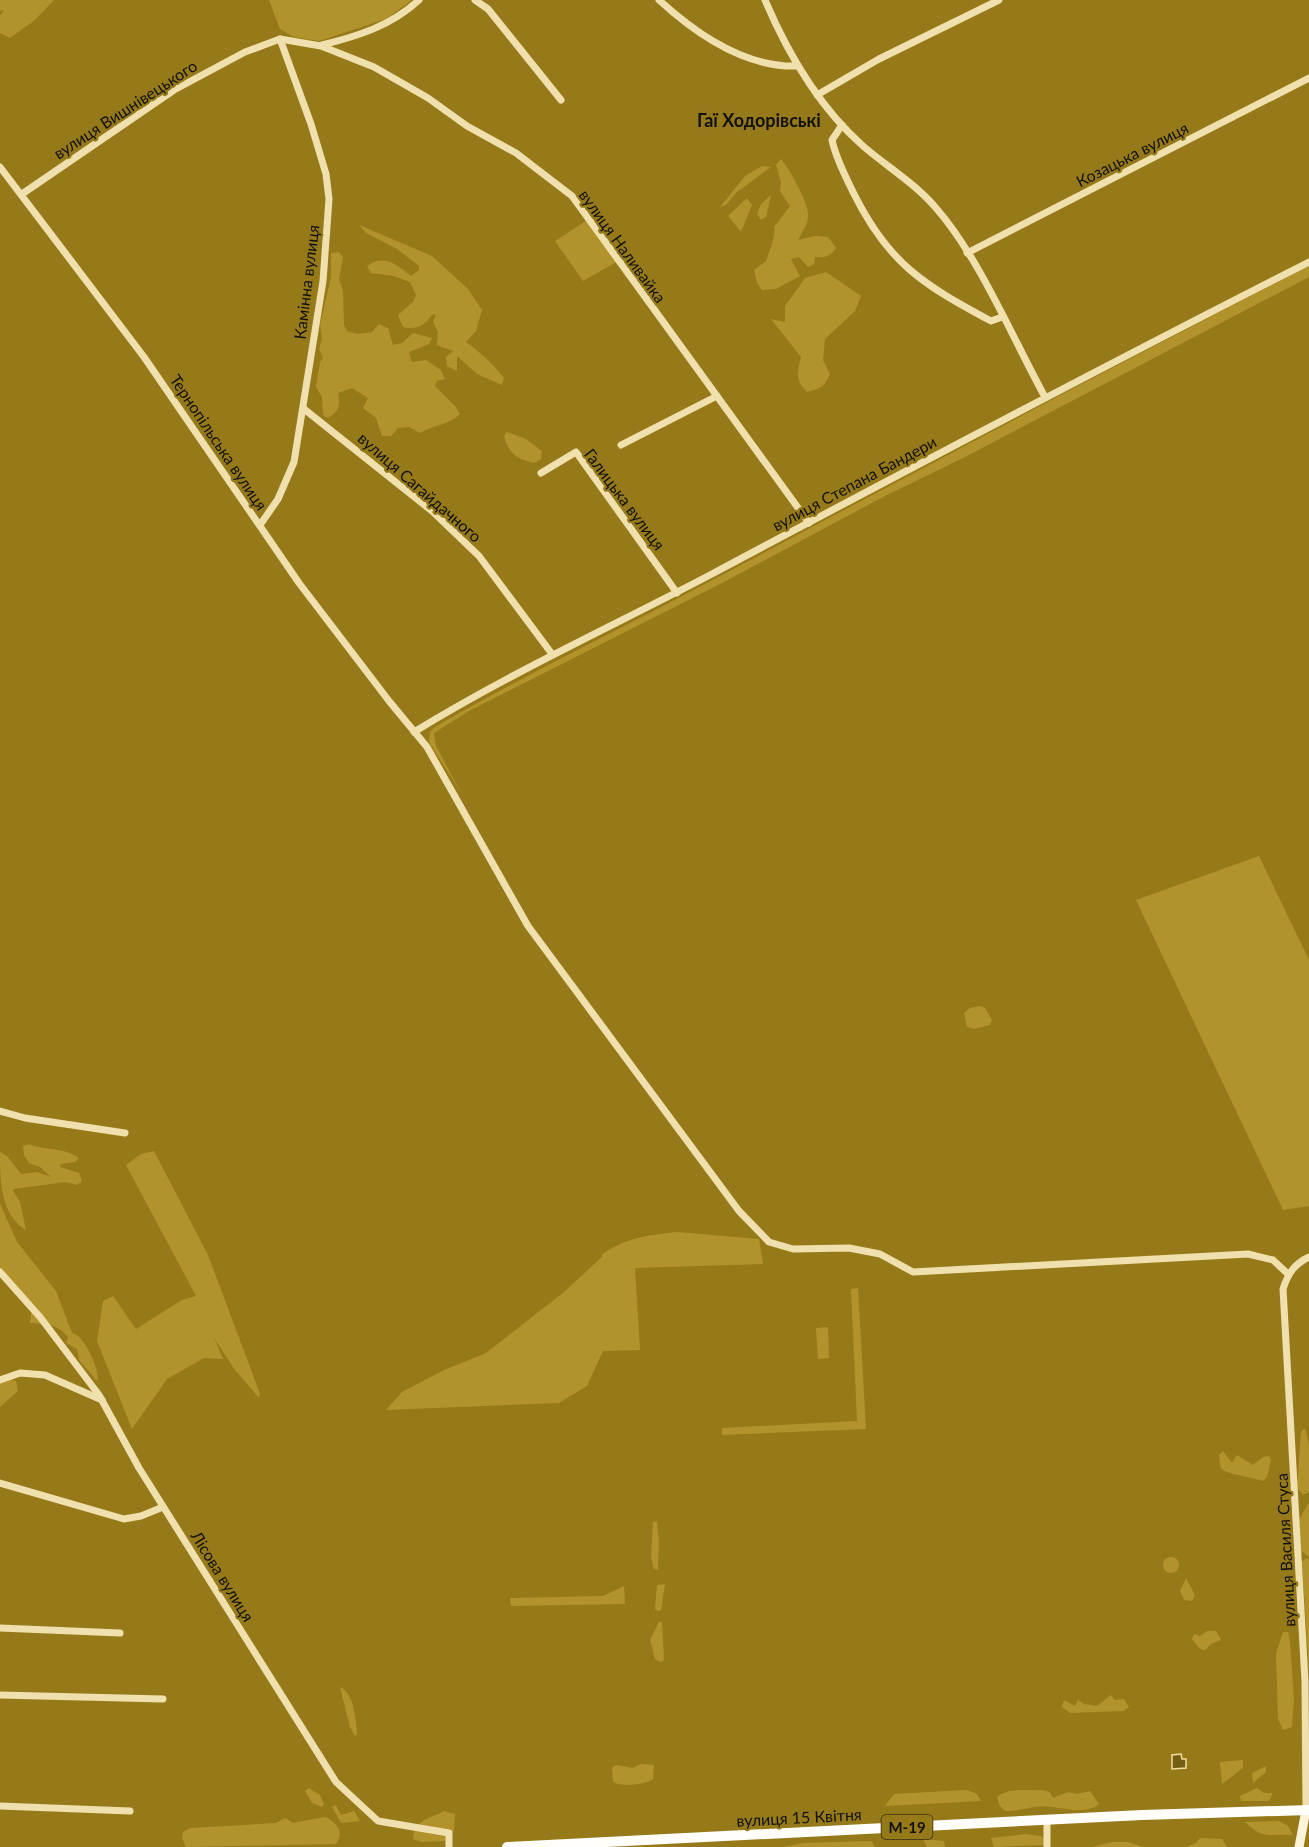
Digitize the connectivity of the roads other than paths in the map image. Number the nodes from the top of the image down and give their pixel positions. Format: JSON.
{"nodes":[{"id":1,"x":418,"y":0,"type":"edge"},
{"id":2,"x":476,"y":0,"type":"edge"},
{"id":3,"x":659,"y":0,"type":"edge"},
{"id":4,"x":765,"y":0,"type":"edge"},
{"id":5,"x":999,"y":0,"type":"edge"},
{"id":6,"x":280,"y":39,"type":"junction"},
{"id":7,"x":321,"y":46,"type":"junction"},
{"id":8,"x":798,"y":66,"type":"junction"},
{"id":9,"x":1309,"y":78,"type":"edge"},
{"id":10,"x":817,"y":95,"type":"junction"},
{"id":11,"x":561,"y":99,"type":"dead end"},
{"id":12,"x":842,"y":125,"type":"junction"},
{"id":13,"x":0,"y":167,"type":"edge"},
{"id":14,"x":22,"y":194,"type":"junction"},
{"id":15,"x":967,"y":253,"type":"junction"},
{"id":16,"x":1309,"y":262,"type":"edge"},
{"id":17,"x":1002,"y":317,"type":"junction"},
{"id":18,"x":717,"y":396,"type":"junction"},
{"id":19,"x":1045,"y":397,"type":"junction"},
{"id":20,"x":304,"y":409,"type":"junction"},
{"id":21,"x":621,"y":445,"type":"dead end"},
{"id":22,"x":541,"y":473,"type":"dead end"},
{"id":23,"x":809,"y":523,"type":"junction"},
{"id":24,"x":260,"y":525,"type":"junction"},
{"id":25,"x":677,"y":593,"type":"junction"},
{"id":26,"x":552,"y":654,"type":"junction"},
{"id":27,"x":414,"y":732,"type":"junction"},
{"id":28,"x":0,"y":1111,"type":"edge"},
{"id":29,"x":125,"y":1133,"type":"dead end"},
{"id":30,"x":1309,"y":1257,"type":"edge"},
{"id":31,"x":0,"y":1272,"type":"edge"},
{"id":32,"x":1288,"y":1274,"type":"junction"},
{"id":33,"x":0,"y":1380,"type":"edge"},
{"id":34,"x":102,"y":1400,"type":"junction"},
{"id":35,"x":0,"y":1483,"type":"edge"},
{"id":36,"x":164,"y":1507,"type":"junction"},
{"id":37,"x":0,"y":1628,"type":"edge"},
{"id":38,"x":120,"y":1633,"type":"dead end"},
{"id":39,"x":1307,"y":1681,"type":"edge"},
{"id":40,"x":0,"y":1695,"type":"edge"},
{"id":41,"x":163,"y":1700,"type":"dead end"},
{"id":42,"x":0,"y":1806,"type":"edge"},
{"id":43,"x":1308,"y":1810,"type":"edge"},
{"id":44,"x":130,"y":1811,"type":"dead end"},
{"id":45,"x":1047,"y":1820,"type":"junction"},
{"id":46,"x":449,"y":1847,"type":"edge"},
{"id":47,"x":507,"y":1847,"type":"edge"},
{"id":48,"x":1047,"y":1847,"type":"edge"},
{"id":49,"x":1299,"y":1847,"type":"edge"}],
"edges":[{"from":1,"to":7,"type":"street"},
{"from":2,"to":11,"type":"street"},
{"from":3,"to":8,"type":"street"},
{"from":4,"to":8,"type":"street"},
{"from":5,"to":10,"type":"street"},
{"from":6,"to":7,"type":"street","name":"вулиця Наливайка"},
{"from":6,"to":14,"type":"street","name":"вулиця Вишнівецького"},
{"from":6,"to":20,"type":"street","name":"Камінна вулиця"},
{"from":7,"to":18,"type":"street","name":"вулиця Наливайка"},
{"from":8,"to":10,"type":"street"},
{"from":9,"to":15,"type":"street","name":"Козацька вулиця"},
{"from":10,"to":12,"type":"street"},
{"from":12,"to":15,"type":"street"},
{"from":12,"to":17,"type":"street"},
{"from":13,"to":14,"type":"street","name":"Тернопільська вулиця"},
{"from":14,"to":24,"type":"street","name":"Тернопільська вулиця"},
{"from":15,"to":17,"type":"street"},
{"from":16,"to":19,"type":"street","name":"вулиця Степана Бандери"},
{"from":17,"to":19,"type":"street"},
{"from":18,"to":21,"type":"street"},
{"from":18,"to":23,"type":"street","name":"вулиця Наливайка"},
{"from":19,"to":23,"type":"street","name":"вулиця Степана Бандери"},
{"from":20,"to":24,"type":"street","name":"Камінна вулиця"},
{"from":20,"to":26,"type":"street","name":"вулиця Сагайдачного"},
{"from":22,"to":25,"type":"street","name":"Галицька вулиця"},
{"from":23,"to":25,"type":"street","name":"вулиця Степана Бандери"},
{"from":24,"to":27,"type":"street","name":"Тернопільська вулиця"},
{"from":25,"to":26,"type":"street","name":"вулиця Степана Бандери"},
{"from":26,"to":27,"type":"street","name":"вулиця Степана Бандери"},
{"from":27,"to":32,"type":"street","name":"Тернопільська вулиця"},
{"from":28,"to":29,"type":"street"},
{"from":30,"to":32,"type":"street"},
{"from":31,"to":34,"type":"street","name":"Лісова вулиця"},
{"from":32,"to":39,"type":"street","name":"вулиця Василя Стуса"},
{"from":33,"to":34,"type":"street"},
{"from":34,"to":36,"type":"street","name":"Лісова вулиця"},
{"from":35,"to":36,"type":"street"},
{"from":36,"to":46,"type":"street","name":"Лісова вулиця"},
{"from":37,"to":38,"type":"street"},
{"from":39,"to":43,"type":"street","name":"вулиця Василя Стуса"},
{"from":40,"to":41,"type":"street"},
{"from":42,"to":44,"type":"street"},
{"from":43,"to":45,"type":"highway","name":"вулиця 15 Квітня","number":"М-19"},
{"from":43,"to":49,"type":"main road"},
{"from":45,"to":47,"type":"highway","name":"вулиця 15 Квітня","number":"М-19"},
{"from":45,"to":48,"type":"street"}]}
